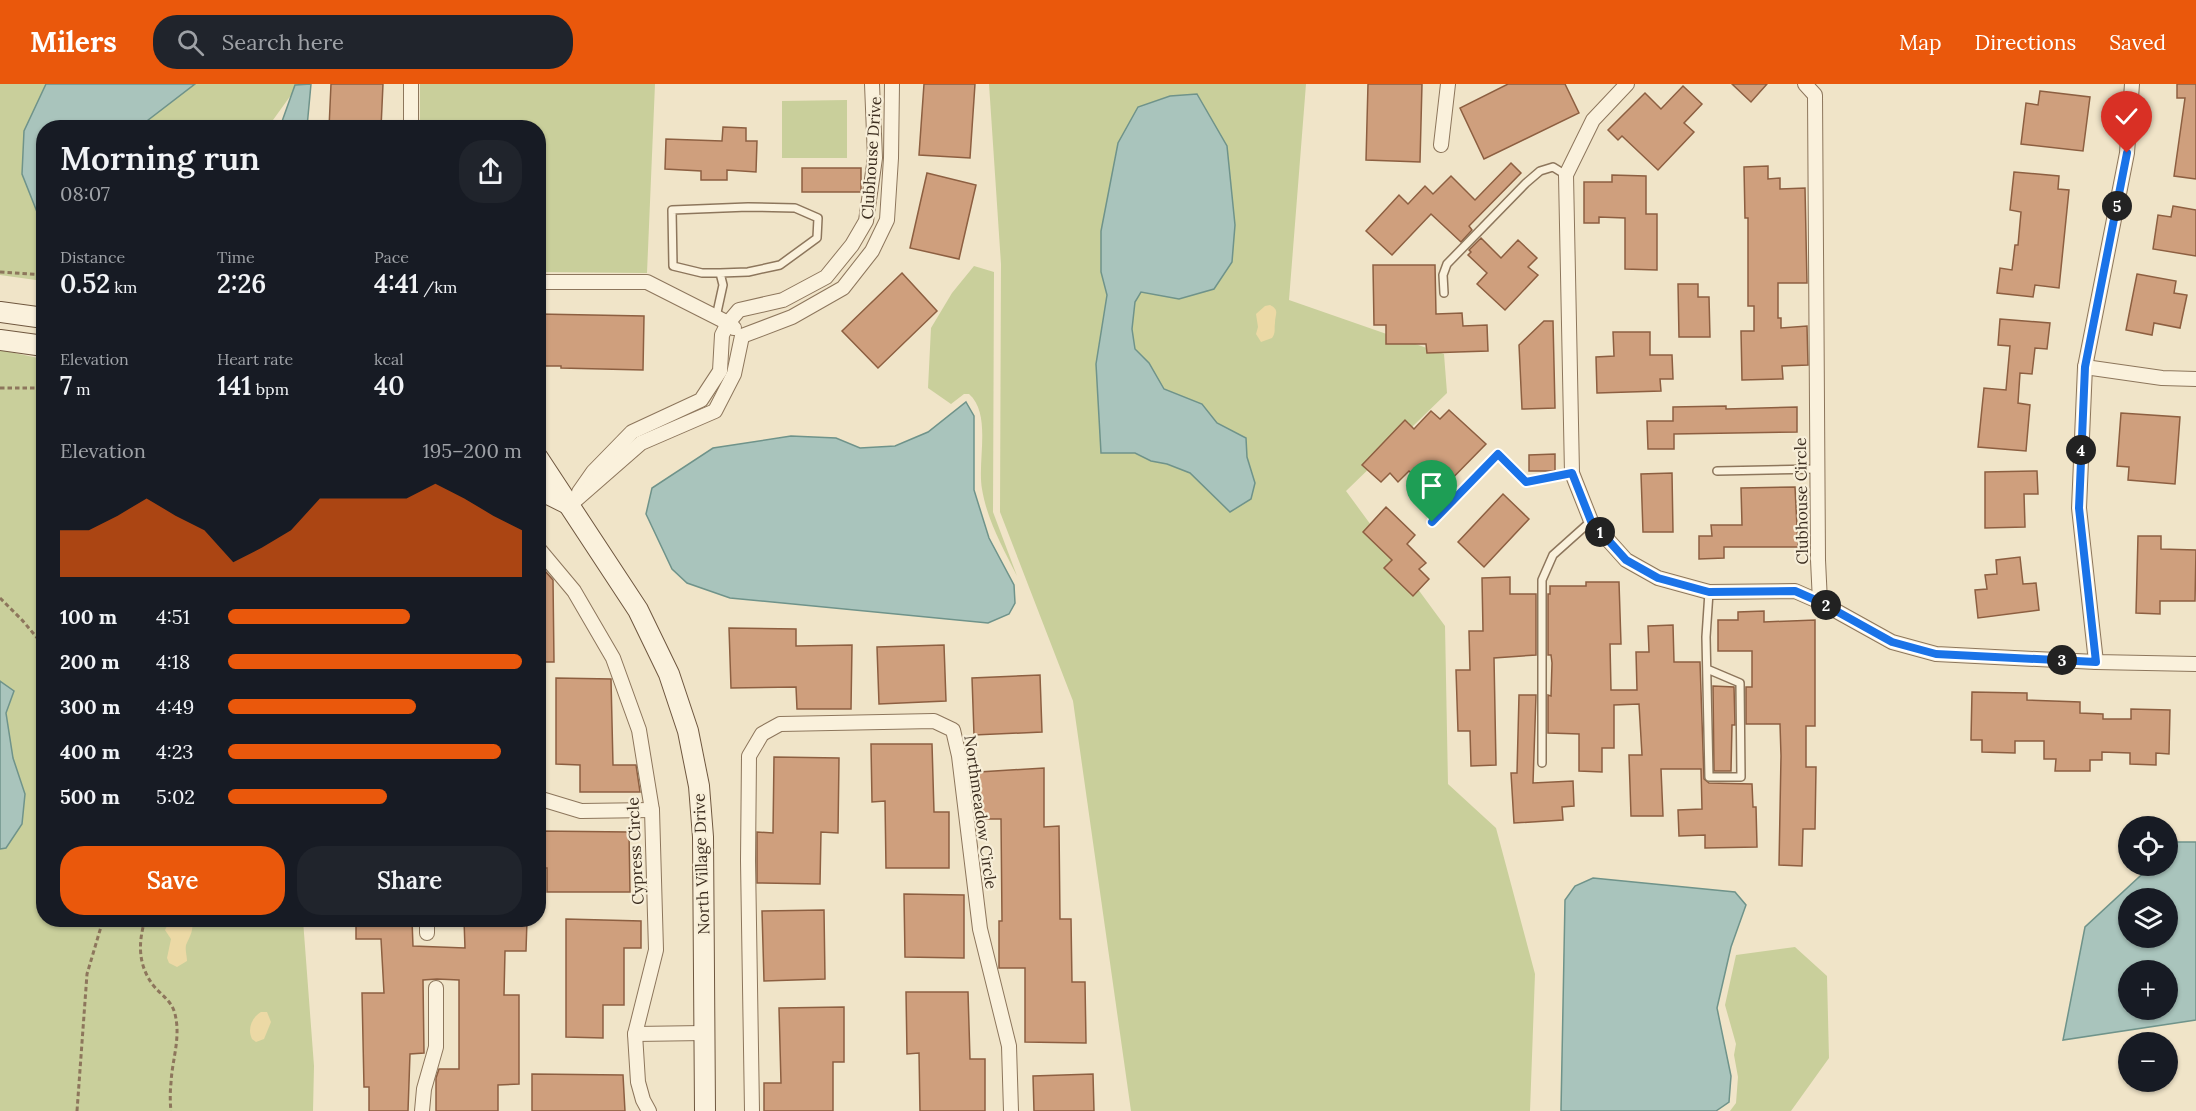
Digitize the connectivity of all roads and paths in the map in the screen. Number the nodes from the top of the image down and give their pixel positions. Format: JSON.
{"nodes":[{"id":1,"x":411,"y":84,"type":"edge"},
{"id":2,"x":872,"y":84,"type":"edge"},
{"id":3,"x":892,"y":84,"type":"edge"},
{"id":4,"x":1448,"y":84,"type":"edge"},
{"id":5,"x":1627,"y":84,"type":"edge"},
{"id":6,"x":1805,"y":84,"type":"edge"},
{"id":7,"x":2132,"y":84,"type":"edge"},
{"id":8,"x":411,"y":120,"type":"edge"},
{"id":9,"x":1441,"y":146,"type":"dead end"},
{"id":10,"x":1566,"y":175,"type":"junction"},
{"id":11,"x":0,"y":272,"type":"edge"},
{"id":12,"x":720,"y":273,"type":"junction"},
{"id":13,"x":36,"y":274,"type":"edge"},
{"id":14,"x":546,"y":282,"type":"edge"},
{"id":15,"x":1444,"y":293,"type":"dead end"},
{"id":16,"x":0,"y":312,"type":"edge"},
{"id":17,"x":36,"y":317,"type":"edge"},
{"id":18,"x":722,"y":320,"type":"junction"},
{"id":19,"x":742,"y":336,"type":"junction"},
{"id":20,"x":0,"y":340,"type":"edge"},
{"id":21,"x":36,"y":345,"type":"edge"},
{"id":22,"x":2085,"y":367,"type":"junction"},
{"id":23,"x":2196,"y":380,"type":"edge"},
{"id":24,"x":0,"y":388,"type":"edge"},
{"id":25,"x":36,"y":388,"type":"edge"},
{"id":26,"x":1817,"y":469,"type":"junction"},
{"id":27,"x":546,"y":470,"type":"edge"},
{"id":28,"x":1717,"y":471,"type":"dead end"},
{"id":29,"x":1572,"y":473,"type":"junction"},
{"id":30,"x":546,"y":493,"type":"edge"},
{"id":31,"x":570,"y":505,"type":"junction"},
{"id":32,"x":1591,"y":521,"type":"junction"},
{"id":33,"x":1432,"y":522,"type":"dead end"},
{"id":34,"x":546,"y":558,"type":"edge"},
{"id":35,"x":1709,"y":592,"type":"junction"},
{"id":36,"x":0,"y":598,"type":"edge"},
{"id":37,"x":1820,"y":602,"type":"junction"},
{"id":38,"x":36,"y":636,"type":"edge"},
{"id":39,"x":2096,"y":662,"type":"junction"},
{"id":40,"x":2196,"y":664,"type":"edge"},
{"id":41,"x":1707,"y":669,"type":"junction"},
{"id":42,"x":1542,"y":763,"type":"dead end"},
{"id":43,"x":546,"y":800,"type":"edge"},
{"id":44,"x":652,"y":810,"type":"junction"},
{"id":45,"x":101,"y":927,"type":"edge"},
{"id":46,"x":144,"y":927,"type":"edge"},
{"id":47,"x":435,"y":987,"type":"dead end"},
{"id":48,"x":704,"y":1033,"type":"junction"},
{"id":49,"x":636,"y":1034,"type":"junction"},
{"id":50,"x":77,"y":1111,"type":"edge"},
{"id":51,"x":171,"y":1111,"type":"edge"},
{"id":52,"x":422,"y":1111,"type":"edge"},
{"id":53,"x":649,"y":1111,"type":"edge"},
{"id":54,"x":705,"y":1111,"type":"edge"},
{"id":55,"x":752,"y":1111,"type":"edge"},
{"id":56,"x":1011,"y":1111,"type":"edge"}],
"edges":[{"from":1,"to":8,"type":"street"},
{"from":2,"to":18,"type":"street","name":"Clubhouse Drive"},
{"from":3,"to":19,"type":"street","name":"Clubhouse Drive"},
{"from":4,"to":9,"type":"street"},
{"from":5,"to":10,"type":"street"},
{"from":6,"to":26,"type":"street","name":"Clubhouse Circle"},
{"from":7,"to":22,"type":"street"},
{"from":10,"to":15,"type":"lane"},
{"from":10,"to":29,"type":"street"},
{"from":11,"to":13,"type":"path"},
{"from":12,"to":12,"type":"lane"},
{"from":12,"to":18,"type":"lane"},
{"from":14,"to":18,"type":"street"},
{"from":16,"to":17,"type":"street"},
{"from":18,"to":19,"type":"street"},
{"from":18,"to":31,"type":"street"},
{"from":19,"to":31,"type":"street"},
{"from":20,"to":21,"type":"street"},
{"from":22,"to":23,"type":"street"},
{"from":22,"to":39,"type":"street"},
{"from":24,"to":25,"type":"path"},
{"from":26,"to":28,"type":"lane"},
{"from":26,"to":37,"type":"street","name":"Clubhouse Circle"},
{"from":27,"to":31,"type":"street","name":"North Village Drive"},
{"from":29,"to":32,"type":"street"},
{"from":29,"to":33,"type":"lane"},
{"from":30,"to":31,"type":"street"},
{"from":31,"to":48,"type":"street","name":"North Village Drive"},
{"from":32,"to":35,"type":"street"},
{"from":32,"to":42,"type":"lane"},
{"from":34,"to":44,"type":"street","name":"Cypress Circle"},
{"from":35,"to":37,"type":"street"},
{"from":35,"to":41,"type":"lane"},
{"from":36,"to":38,"type":"path"},
{"from":37,"to":39,"type":"street"},
{"from":39,"to":40,"type":"street"},
{"from":41,"to":41,"type":"lane"},
{"from":43,"to":44,"type":"street"},
{"from":44,"to":49,"type":"street","name":"Cypress Circle"},
{"from":45,"to":50,"type":"path"},
{"from":46,"to":51,"type":"path"},
{"from":47,"to":52,"type":"street"},
{"from":48,"to":49,"type":"street"},
{"from":48,"to":54,"type":"street","name":"North Village Drive"},
{"from":49,"to":53,"type":"street","name":"Cypress Circle"},
{"from":55,"to":56,"type":"street","name":"Northmeadow Circle"}]}
